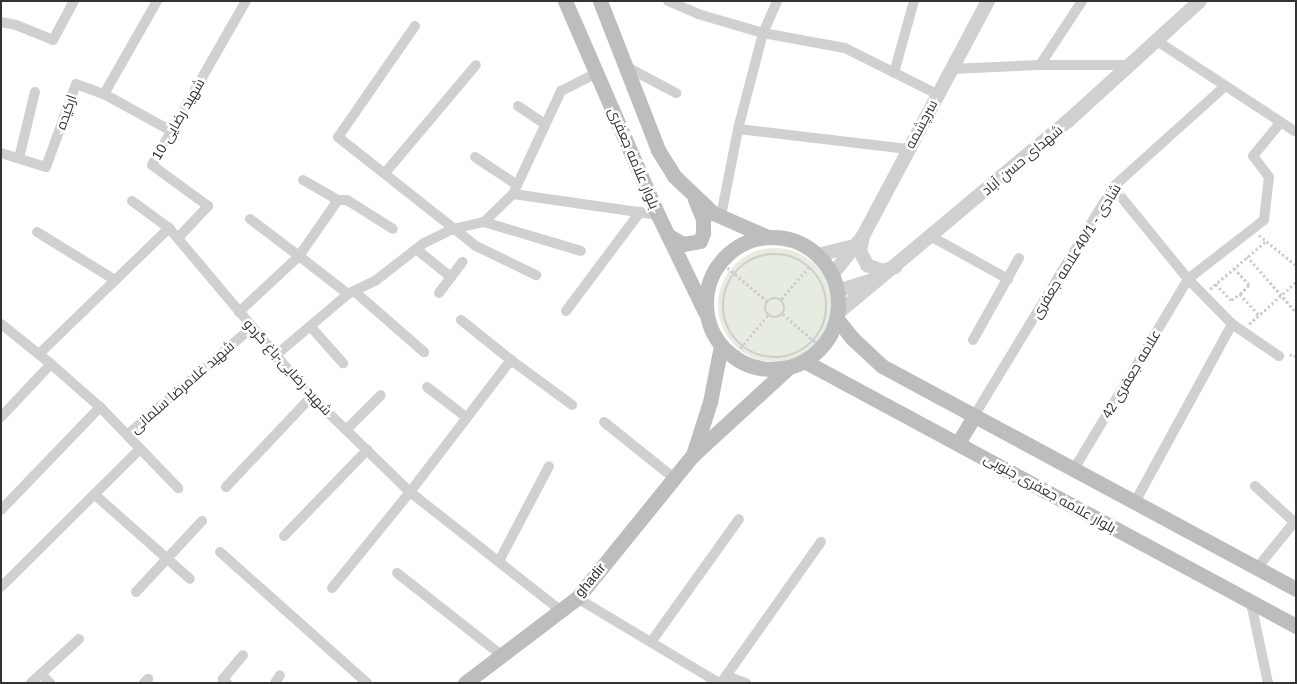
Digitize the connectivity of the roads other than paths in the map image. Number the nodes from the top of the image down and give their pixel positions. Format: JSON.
{"nodes":[{"id":1,"x":74,"y":1,"type":"edge"},
{"id":2,"x":158,"y":1,"type":"edge"},
{"id":3,"x":246,"y":1,"type":"edge"},
{"id":4,"x":565,"y":1,"type":"edge"},
{"id":5,"x":600,"y":1,"type":"edge"},
{"id":6,"x":668,"y":1,"type":"edge"},
{"id":7,"x":777,"y":1,"type":"edge"},
{"id":8,"x":914,"y":1,"type":"edge"},
{"id":9,"x":988,"y":1,"type":"edge"},
{"id":10,"x":1082,"y":1,"type":"edge"},
{"id":11,"x":1200,"y":1,"type":"edge"},
{"id":12,"x":1,"y":22,"type":"edge"},
{"id":13,"x":415,"y":26,"type":"dead end"},
{"id":14,"x":762,"y":33,"type":"junction"},
{"id":15,"x":1157,"y":41,"type":"junction"},
{"id":16,"x":476,"y":65,"type":"dead end"},
{"id":17,"x":1040,"y":65,"type":"junction"},
{"id":18,"x":1130,"y":65,"type":"junction"},
{"id":19,"x":625,"y":66,"type":"junction"},
{"id":20,"x":951,"y":69,"type":"junction"},
{"id":21,"x":894,"y":72,"type":"junction"},
{"id":22,"x":596,"y":73,"type":"junction"},
{"id":23,"x":1225,"y":86,"type":"junction"},
{"id":24,"x":35,"y":92,"type":"dead end"},
{"id":25,"x":676,"y":93,"type":"dead end"},
{"id":26,"x":104,"y":94,"type":"junction"},
{"id":27,"x":937,"y":94,"type":"junction"},
{"id":28,"x":518,"y":106,"type":"dead end"},
{"id":29,"x":1280,"y":123,"type":"junction"},
{"id":30,"x":545,"y":124,"type":"junction"},
{"id":31,"x":738,"y":129,"type":"junction"},
{"id":32,"x":171,"y":131,"type":"junction"},
{"id":33,"x":1296,"y":132,"type":"edge"},
{"id":34,"x":908,"y":148,"type":"junction"},
{"id":35,"x":1,"y":153,"type":"edge"},
{"id":36,"x":475,"y":156,"type":"dead end"},
{"id":37,"x":19,"y":158,"type":"junction"},
{"id":38,"x":385,"y":173,"type":"junction"},
{"id":39,"x":303,"y":180,"type":"dead end"},
{"id":40,"x":1114,"y":187,"type":"junction"},
{"id":41,"x":515,"y":190,"type":"junction"},
{"id":42,"x":694,"y":197,"type":"junction"},
{"id":43,"x":338,"y":200,"type":"junction"},
{"id":44,"x":132,"y":201,"type":"dead end"},
{"id":45,"x":640,"y":212,"type":"junction"},
{"id":46,"x":658,"y":215,"type":"junction"},
{"id":47,"x":721,"y":216,"type":"junction"},
{"id":48,"x":250,"y":219,"type":"dead end"},
{"id":49,"x":484,"y":222,"type":"junction"},
{"id":50,"x":169,"y":228,"type":"junction"},
{"id":51,"x":393,"y":229,"type":"dead end"},
{"id":52,"x":453,"y":229,"type":"junction"},
{"id":53,"x":37,"y":232,"type":"dead end"},
{"id":54,"x":668,"y":236,"type":"junction"},
{"id":55,"x":768,"y":237,"type":"junction"},
{"id":56,"x":932,"y":237,"type":"junction"},
{"id":57,"x":178,"y":238,"type":"junction"},
{"id":58,"x":859,"y":241,"type":"junction"},
{"id":59,"x":416,"y":249,"type":"junction"},
{"id":60,"x":581,"y":251,"type":"dead end"},
{"id":61,"x":818,"y":255,"type":"junction"},
{"id":62,"x":299,"y":256,"type":"junction"},
{"id":63,"x":1018,"y":258,"type":"dead end"},
{"id":64,"x":462,"y":262,"type":"dead end"},
{"id":65,"x":898,"y":265,"type":"junction"},
{"id":66,"x":536,"y":274,"type":"dead end"},
{"id":67,"x":832,"y":275,"type":"junction"},
{"id":68,"x":884,"y":276,"type":"junction"},
{"id":69,"x":451,"y":277,"type":"junction"},
{"id":70,"x":1008,"y":279,"type":"junction"},
{"id":71,"x":1188,"y":279,"type":"junction"},
{"id":72,"x":116,"y":280,"type":"junction"},
{"id":73,"x":837,"y":291,"type":"junction"},
{"id":74,"x":351,"y":292,"type":"junction"},
{"id":75,"x":439,"y":293,"type":"dead end"},
{"id":76,"x":566,"y":311,"type":"dead end"},
{"id":77,"x":239,"y":312,"type":"junction"},
{"id":78,"x":706,"y":313,"type":"junction"},
{"id":79,"x":837,"y":316,"type":"junction"},
{"id":80,"x":461,"y":320,"type":"dead end"},
{"id":81,"x":1,"y":324,"type":"edge"},
{"id":82,"x":1232,"y":324,"type":"junction"},
{"id":83,"x":310,"y":326,"type":"junction"},
{"id":84,"x":252,"y":327,"type":"junction"},
{"id":85,"x":974,"y":340,"type":"dead end"},
{"id":86,"x":722,"y":346,"type":"junction"},
{"id":87,"x":424,"y":352,"type":"dead end"},
{"id":88,"x":39,"y":354,"type":"junction"},
{"id":89,"x":276,"y":355,"type":"junction"},
{"id":90,"x":1279,"y":356,"type":"dead end"},
{"id":91,"x":511,"y":360,"type":"junction"},
{"id":92,"x":804,"y":360,"type":"junction"},
{"id":93,"x":343,"y":363,"type":"dead end"},
{"id":94,"x":51,"y":364,"type":"junction"},
{"id":95,"x":789,"y":367,"type":"junction"},
{"id":96,"x":427,"y":387,"type":"dead end"},
{"id":97,"x":381,"y":395,"type":"dead end"},
{"id":98,"x":312,"y":396,"type":"junction"},
{"id":99,"x":572,"y":405,"type":"dead end"},
{"id":100,"x":100,"y":407,"type":"junction"},
{"id":101,"x":974,"y":416,"type":"junction"},
{"id":102,"x":466,"y":417,"type":"junction"},
{"id":103,"x":1,"y":418,"type":"edge"},
{"id":104,"x":604,"y":422,"type":"dead end"},
{"id":105,"x":346,"y":430,"type":"junction"},
{"id":106,"x":127,"y":435,"type":"junction"},
{"id":107,"x":958,"y":443,"type":"junction"},
{"id":108,"x":140,"y":449,"type":"junction"},
{"id":109,"x":367,"y":450,"type":"junction"},
{"id":110,"x":693,"y":455,"type":"junction"},
{"id":111,"x":549,"y":466,"type":"dead end"},
{"id":112,"x":1074,"y":470,"type":"junction"},
{"id":113,"x":674,"y":478,"type":"junction"},
{"id":114,"x":1255,"y":486,"type":"dead end"},
{"id":115,"x":226,"y":487,"type":"dead end"},
{"id":116,"x":178,"y":488,"type":"dead end"},
{"id":117,"x":410,"y":492,"type":"junction"},
{"id":118,"x":94,"y":494,"type":"junction"},
{"id":119,"x":1135,"y":502,"type":"junction"},
{"id":120,"x":1,"y":510,"type":"edge"},
{"id":121,"x":740,"y":519,"type":"dead end"},
{"id":122,"x":202,"y":521,"type":"dead end"},
{"id":123,"x":1295,"y":521,"type":"edge"},
{"id":124,"x":284,"y":536,"type":"dead end"},
{"id":125,"x":821,"y":542,"type":"dead end"},
{"id":126,"x":220,"y":552,"type":"dead end"},
{"id":127,"x":167,"y":558,"type":"junction"},
{"id":128,"x":499,"y":561,"type":"junction"},
{"id":129,"x":1257,"y":568,"type":"junction"},
{"id":130,"x":397,"y":573,"type":"dead end"},
{"id":131,"x":190,"y":579,"type":"dead end"},
{"id":132,"x":1,"y":587,"type":"edge"},
{"id":133,"x":332,"y":588,"type":"dead end"},
{"id":134,"x":1296,"y":589,"type":"edge"},
{"id":135,"x":136,"y":592,"type":"dead end"},
{"id":136,"x":577,"y":598,"type":"junction"},
{"id":137,"x":1251,"y":603,"type":"junction"},
{"id":138,"x":560,"y":610,"type":"junction"},
{"id":139,"x":1296,"y":626,"type":"edge"},
{"id":140,"x":79,"y":639,"type":"dead end"},
{"id":141,"x":651,"y":642,"type":"junction"},
{"id":142,"x":500,"y":654,"type":"junction"},
{"id":143,"x":242,"y":655,"type":"dead end"},
{"id":144,"x":41,"y":674,"type":"junction"},
{"id":145,"x":473,"y":680,"type":"edge"},
{"id":146,"x":31,"y":683,"type":"edge"},
{"id":147,"x":50,"y":683,"type":"edge"},
{"id":148,"x":228,"y":683,"type":"edge"},
{"id":149,"x":367,"y":683,"type":"edge"},
{"id":150,"x":721,"y":683,"type":"edge"},
{"id":151,"x":746,"y":683,"type":"edge"},
{"id":152,"x":1268,"y":683,"type":"edge"}],
"edges":[{"from":1,"to":12,"type":"street"},
{"from":2,"to":26,"type":"street"},
{"from":3,"to":32,"type":"street","name":"شهید رضایی 10"},
{"from":4,"to":22,"type":"main road","name":"بلوار علامه جعفری"},
{"from":5,"to":19,"type":"main road","name":"بلوار علامه جعفری"},
{"from":6,"to":14,"type":"street"},
{"from":7,"to":14,"type":"street"},
{"from":8,"to":21,"type":"street"},
{"from":9,"to":20,"type":"street","name":"سرچشمه"},
{"from":10,"to":17,"type":"street"},
{"from":11,"to":15,"type":"street","name":"شهدای حسن آباد"},
{"from":13,"to":38,"type":"street"},
{"from":14,"to":21,"type":"street"},
{"from":14,"to":31,"type":"street"},
{"from":15,"to":18,"type":"street","name":"شهدای حسن آباد"},
{"from":15,"to":23,"type":"street"},
{"from":16,"to":38,"type":"street"},
{"from":17,"to":18,"type":"street"},
{"from":17,"to":20,"type":"street"},
{"from":18,"to":56,"type":"street","name":"شهدای حسن آباد"},
{"from":19,"to":25,"type":"street"},
{"from":19,"to":42,"type":"main road","name":"بلوار علامه جعفری"},
{"from":20,"to":27,"type":"street","name":"سرچشمه"},
{"from":21,"to":27,"type":"street"},
{"from":22,"to":30,"type":"street"},
{"from":22,"to":46,"type":"main road","name":"بلوار علامه جعفری"},
{"from":23,"to":29,"type":"street"},
{"from":23,"to":40,"type":"street","name":"شادی - 40/1علامه جعفری"},
{"from":24,"to":37,"type":"street"},
{"from":26,"to":32,"type":"street","name":"ارکیده"},
{"from":26,"to":37,"type":"street","name":"ارکیده"},
{"from":27,"to":34,"type":"street","name":"سرچشمه"},
{"from":28,"to":30,"type":"street"},
{"from":29,"to":33,"type":"street"},
{"from":29,"to":71,"type":"street"},
{"from":30,"to":41,"type":"street"},
{"from":31,"to":34,"type":"street"},
{"from":31,"to":47,"type":"street"},
{"from":32,"to":57,"type":"street","name":"شهید رضایی 10"},
{"from":34,"to":58,"type":"street","name":"سرچشمه"},
{"from":35,"to":37,"type":"street","name":"ارکیده"},
{"from":36,"to":41,"type":"street"},
{"from":38,"to":52,"type":"street"},
{"from":39,"to":43,"type":"street"},
{"from":40,"to":71,"type":"street"},
{"from":40,"to":101,"type":"street","name":"شادی - 40/1علامه جعفری"},
{"from":41,"to":45,"type":"street"},
{"from":41,"to":49,"type":"street"},
{"from":42,"to":47,"type":"main road","name":"بلوار علامه جعفری"},
{"from":42,"to":54,"type":"main road"},
{"from":43,"to":51,"type":"street"},
{"from":43,"to":62,"type":"street"},
{"from":44,"to":50,"type":"street","name":"شهید رضایی-باغ گردو"},
{"from":45,"to":46,"type":"street"},
{"from":45,"to":76,"type":"street"},
{"from":46,"to":54,"type":"main road","name":"بلوار علامه جعفری"},
{"from":47,"to":55,"type":"main road","name":"بلوار علامه جعفری"},
{"from":48,"to":62,"type":"street"},
{"from":49,"to":52,"type":"street"},
{"from":49,"to":60,"type":"street"},
{"from":50,"to":57,"type":"street","name":"شهید رضایی-باغ گردو"},
{"from":50,"to":72,"type":"street"},
{"from":52,"to":59,"type":"street"},
{"from":52,"to":66,"type":"street"},
{"from":53,"to":72,"type":"street"},
{"from":54,"to":78,"type":"main road","name":"بلوار علامه جعفری"},
{"from":55,"to":61,"type":"main road"},
{"from":55,"to":78,"type":"main road"},
{"from":56,"to":65,"type":"street","name":"شهدای حسن آباد"},
{"from":56,"to":70,"type":"street"},
{"from":57,"to":77,"type":"street","name":"شهید رضایی-باغ گردو"},
{"from":58,"to":61,"type":"street"},
{"from":58,"to":65,"type":"street"},
{"from":58,"to":67,"type":"street","name":"سرچشمه"},
{"from":59,"to":69,"type":"street"},
{"from":59,"to":74,"type":"street"},
{"from":61,"to":67,"type":"main road"},
{"from":62,"to":74,"type":"street"},
{"from":62,"to":77,"type":"street"},
{"from":63,"to":70,"type":"street"},
{"from":64,"to":69,"type":"street"},
{"from":65,"to":68,"type":"street","name":"شهدای حسن آباد"},
{"from":67,"to":73,"type":"main road"},
{"from":68,"to":73,"type":"street"},
{"from":68,"to":79,"type":"street","name":"شهدای حسن آباد"},
{"from":69,"to":75,"type":"street"},
{"from":70,"to":85,"type":"street"},
{"from":71,"to":82,"type":"street"},
{"from":71,"to":112,"type":"street","name":"علامه جعفری 42"},
{"from":72,"to":88,"type":"street"},
{"from":73,"to":79,"type":"main road"},
{"from":74,"to":83,"type":"street"},
{"from":74,"to":87,"type":"street"},
{"from":77,"to":84,"type":"street","name":"شهید رضایی-باغ گردو"},
{"from":78,"to":86,"type":"main road","name":"بلوار علامه جعفری"},
{"from":79,"to":92,"type":"main road"},
{"from":79,"to":101,"type":"main road"},
{"from":80,"to":91,"type":"street"},
{"from":81,"to":88,"type":"street","name":"شهید غلامرضا سلمانی"},
{"from":82,"to":90,"type":"street"},
{"from":82,"to":119,"type":"street"},
{"from":83,"to":89,"type":"street"},
{"from":83,"to":93,"type":"street"},
{"from":84,"to":89,"type":"street","name":"شهید رضایی-باغ گردو"},
{"from":84,"to":106,"type":"street","name":"شهید غلامرضا سلمانی"},
{"from":86,"to":95,"type":"main road","name":"بلوار علامه جعفری"},
{"from":86,"to":110,"type":"main road"},
{"from":88,"to":94,"type":"street","name":"شهید غلامرضا سلمانی"},
{"from":89,"to":98,"type":"street","name":"شهید رضایی-باغ گردو"},
{"from":91,"to":99,"type":"street"},
{"from":91,"to":102,"type":"street"},
{"from":92,"to":95,"type":"main road"},
{"from":92,"to":107,"type":"main road","name":"بلوار علامه جعفری جنوبی"},
{"from":94,"to":100,"type":"street","name":"شهید غلامرضا سلمانی"},
{"from":94,"to":103,"type":"street"},
{"from":95,"to":110,"type":"main road"},
{"from":96,"to":102,"type":"street"},
{"from":97,"to":105,"type":"street"},
{"from":98,"to":105,"type":"street","name":"شهید رضایی-باغ گردو"},
{"from":98,"to":115,"type":"street"},
{"from":100,"to":106,"type":"street","name":"شهید غلامرضا سلمانی"},
{"from":100,"to":120,"type":"street"},
{"from":101,"to":107,"type":"main road"},
{"from":101,"to":112,"type":"main road"},
{"from":102,"to":117,"type":"street"},
{"from":104,"to":113,"type":"street"},
{"from":105,"to":109,"type":"street","name":"شهید رضایی-باغ گردو"},
{"from":106,"to":108,"type":"street"},
{"from":107,"to":137,"type":"main road","name":"بلوار علامه جعفری جنوبی"},
{"from":108,"to":116,"type":"street"},
{"from":108,"to":118,"type":"street"},
{"from":109,"to":117,"type":"street","name":"شهید رضایی-باغ گردو"},
{"from":109,"to":124,"type":"street"},
{"from":110,"to":113,"type":"main road","name":"ghadir"},
{"from":111,"to":128,"type":"street"},
{"from":112,"to":119,"type":"main road"},
{"from":113,"to":136,"type":"main road","name":"ghadir"},
{"from":114,"to":123,"type":"street"},
{"from":117,"to":128,"type":"street","name":"شهید رضایی-باغ گردو"},
{"from":117,"to":133,"type":"street"},
{"from":118,"to":127,"type":"street"},
{"from":118,"to":132,"type":"street"},
{"from":119,"to":129,"type":"main road"},
{"from":121,"to":141,"type":"street"},
{"from":122,"to":127,"type":"street"},
{"from":123,"to":129,"type":"street"},
{"from":125,"to":150,"type":"street"},
{"from":126,"to":149,"type":"street"},
{"from":127,"to":131,"type":"street"},
{"from":127,"to":135,"type":"street"},
{"from":128,"to":138,"type":"street","name":"شهید رضایی-باغ گردو"},
{"from":129,"to":134,"type":"main road"},
{"from":130,"to":142,"type":"street"},
{"from":136,"to":138,"type":"main road","name":"ghadir"},
{"from":136,"to":141,"type":"street"},
{"from":137,"to":139,"type":"main road","name":"بلوار علامه جعفری جنوبی"},
{"from":137,"to":152,"type":"street"},
{"from":138,"to":142,"type":"main road","name":"ghadir"},
{"from":140,"to":144,"type":"street"},
{"from":141,"to":150,"type":"street"},
{"from":142,"to":145,"type":"main road","name":"ghadir"},
{"from":143,"to":148,"type":"street"},
{"from":144,"to":146,"type":"street"},
{"from":144,"to":147,"type":"street"},
{"from":150,"to":151,"type":"street"}]}
